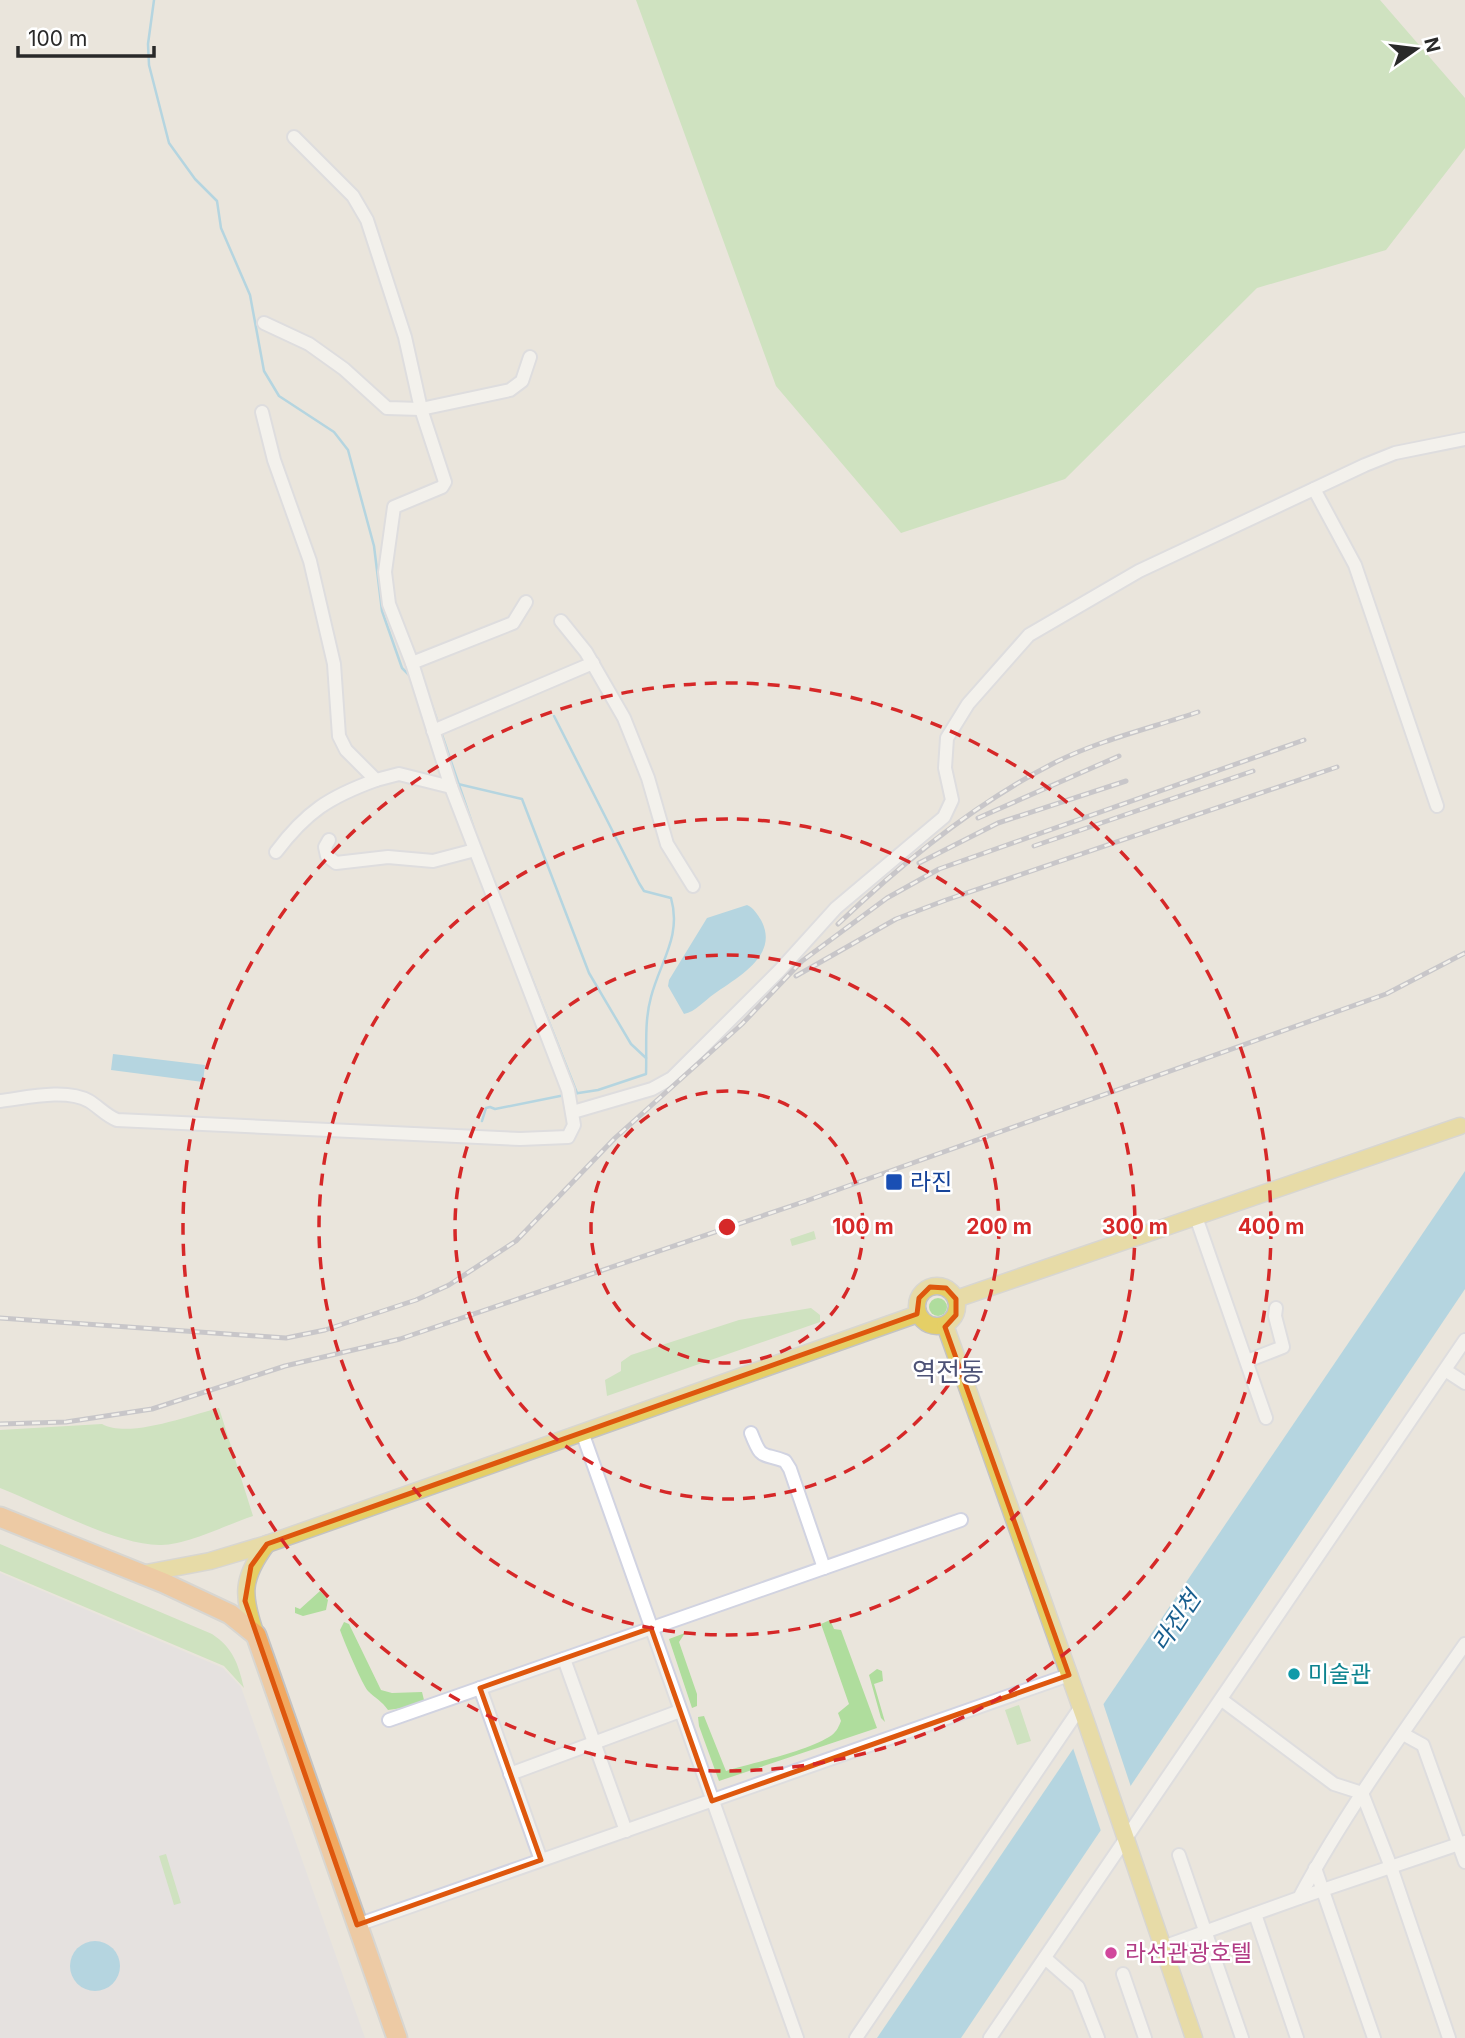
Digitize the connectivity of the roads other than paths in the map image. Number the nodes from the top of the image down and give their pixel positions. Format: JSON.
{"nodes":[{"id":1,"x":294,"y":137,"type":"dead end"},
{"id":2,"x":264,"y":323,"type":"dead end"},
{"id":3,"x":530,"y":356,"type":"dead end"},
{"id":4,"x":421,"y":409,"type":"junction"},
{"id":5,"x":262,"y":412,"type":"dead end"},
{"id":6,"x":1465,"y":439,"type":"edge"},
{"id":7,"x":1314,"y":489,"type":"junction"},
{"id":8,"x":526,"y":602,"type":"dead end"},
{"id":9,"x":561,"y":621,"type":"dead end"},
{"id":10,"x":593,"y":663,"type":"junction"},
{"id":11,"x":415,"y":674,"type":"junction"},
{"id":12,"x":433,"y":732,"type":"junction"},
{"id":13,"x":376,"y":780,"type":"junction"},
{"id":14,"x":451,"y":787,"type":"junction"},
{"id":15,"x":1437,"y":806,"type":"dead end"},
{"id":16,"x":328,"y":840,"type":"dead end"},
{"id":17,"x":475,"y":850,"type":"junction"},
{"id":18,"x":276,"y":852,"type":"dead end"},
{"id":19,"x":693,"y":886,"type":"dead end"},
{"id":20,"x":0,"y":1101,"type":"edge"},
{"id":21,"x":573,"y":1112,"type":"junction"},
{"id":22,"x":1462,"y":1124,"type":"edge"},
{"id":23,"x":1196,"y":1216,"type":"junction"},
{"id":24,"x":956,"y":1299,"type":"junction"},
{"id":25,"x":1276,"y":1308,"type":"dead end"},
{"id":26,"x":918,"y":1314,"type":"junction"},
{"id":27,"x":945,"y":1325,"type":"junction"},
{"id":28,"x":1465,"y":1340,"type":"edge"},
{"id":29,"x":1247,"y":1361,"type":"junction"},
{"id":30,"x":1445,"y":1370,"type":"junction"},
{"id":31,"x":1465,"y":1383,"type":"edge"},
{"id":32,"x":1266,"y":1418,"type":"dead end"},
{"id":33,"x":582,"y":1432,"type":"junction"},
{"id":34,"x":751,"y":1433,"type":"dead end"},
{"id":35,"x":0,"y":1517,"type":"edge"},
{"id":36,"x":961,"y":1520,"type":"dead end"},
{"id":37,"x":267,"y":1544,"type":"junction"},
{"id":38,"x":824,"y":1568,"type":"junction"},
{"id":39,"x":139,"y":1574,"type":"junction"},
{"id":40,"x":652,"y":1628,"type":"junction"},
{"id":41,"x":256,"y":1635,"type":"junction"},
{"id":42,"x":1465,"y":1644,"type":"edge"},
{"id":43,"x":564,"y":1659,"type":"junction"},
{"id":44,"x":1069,"y":1675,"type":"junction"},
{"id":45,"x":480,"y":1688,"type":"junction"},
{"id":46,"x":1222,"y":1700,"type":"junction"},
{"id":47,"x":680,"y":1711,"type":"junction"},
{"id":48,"x":1083,"y":1715,"type":"junction"},
{"id":49,"x":389,"y":1720,"type":"dead end"},
{"id":50,"x":1403,"y":1734,"type":"junction"},
{"id":51,"x":593,"y":1743,"type":"junction"},
{"id":52,"x":510,"y":1774,"type":"junction"},
{"id":53,"x":1362,"y":1793,"type":"junction"},
{"id":54,"x":712,"y":1801,"type":"junction"},
{"id":55,"x":626,"y":1831,"type":"junction"},
{"id":56,"x":1127,"y":1840,"type":"junction"},
{"id":57,"x":1462,"y":1843,"type":"edge"},
{"id":58,"x":1179,"y":1854,"type":"dead end"},
{"id":59,"x":541,"y":1860,"type":"junction"},
{"id":60,"x":1465,"y":1861,"type":"edge"},
{"id":61,"x":1391,"y":1867,"type":"junction"},
{"id":62,"x":1315,"y":1868,"type":"junction"},
{"id":63,"x":1322,"y":1890,"type":"junction"},
{"id":64,"x":1299,"y":1898,"type":"junction"},
{"id":65,"x":1255,"y":1914,"type":"junction"},
{"id":66,"x":357,"y":1925,"type":"junction"},
{"id":67,"x":1205,"y":1932,"type":"junction"},
{"id":68,"x":1163,"y":1947,"type":"junction"},
{"id":69,"x":1045,"y":1958,"type":"junction"},
{"id":70,"x":1123,"y":1974,"type":"dead end"},
{"id":71,"x":397,"y":2038,"type":"edge"},
{"id":72,"x":797,"y":2038,"type":"edge"},
{"id":73,"x":856,"y":2038,"type":"edge"},
{"id":74,"x":990,"y":2038,"type":"edge"},
{"id":75,"x":1098,"y":2038,"type":"edge"},
{"id":76,"x":1145,"y":2038,"type":"edge"},
{"id":77,"x":1194,"y":2038,"type":"edge"},
{"id":78,"x":1242,"y":2038,"type":"edge"},
{"id":79,"x":1297,"y":2038,"type":"edge"},
{"id":80,"x":1374,"y":2038,"type":"edge"},
{"id":81,"x":1449,"y":2038,"type":"edge"}],
"edges":[{"from":1,"to":4,"type":"street"},
{"from":2,"to":4,"type":"street"},
{"from":3,"to":4,"type":"street"},
{"from":4,"to":11,"type":"street"},
{"from":5,"to":13,"type":"street"},
{"from":6,"to":7,"type":"street"},
{"from":7,"to":15,"type":"street"},
{"from":7,"to":21,"type":"street"},
{"from":8,"to":11,"type":"street"},
{"from":9,"to":10,"type":"street"},
{"from":10,"to":12,"type":"street"},
{"from":10,"to":19,"type":"street"},
{"from":11,"to":12,"type":"street"},
{"from":12,"to":14,"type":"street"},
{"from":13,"to":14,"type":"street"},
{"from":13,"to":18,"type":"street"},
{"from":14,"to":17,"type":"street"},
{"from":16,"to":17,"type":"street"},
{"from":17,"to":21,"type":"street"},
{"from":20,"to":21,"type":"street"},
{"from":22,"to":23,"type":"main road"},
{"from":23,"to":24,"type":"main road"},
{"from":23,"to":29,"type":"street"},
{"from":24,"to":26,"type":"main road"},
{"from":24,"to":27,"type":"main road"},
{"from":25,"to":29,"type":"street"},
{"from":26,"to":27,"type":"main road"},
{"from":26,"to":33,"type":"main road"},
{"from":27,"to":44,"type":"main road"},
{"from":28,"to":30,"type":"street"},
{"from":29,"to":32,"type":"street"},
{"from":30,"to":31,"type":"street"},
{"from":30,"to":46,"type":"street"},
{"from":33,"to":37,"type":"main road"},
{"from":33,"to":40,"type":"street"},
{"from":34,"to":38,"type":"street"},
{"from":35,"to":39,"type":"highway"},
{"from":36,"to":38,"type":"street"},
{"from":37,"to":39,"type":"main road"},
{"from":37,"to":41,"type":"main road"},
{"from":38,"to":40,"type":"street"},
{"from":39,"to":41,"type":"highway"},
{"from":40,"to":43,"type":"street"},
{"from":40,"to":47,"type":"street"},
{"from":41,"to":66,"type":"highway"},
{"from":42,"to":50,"type":"street"},
{"from":43,"to":45,"type":"street"},
{"from":43,"to":51,"type":"street"},
{"from":44,"to":48,"type":"main road"},
{"from":44,"to":54,"type":"street"},
{"from":45,"to":49,"type":"street"},
{"from":45,"to":52,"type":"street"},
{"from":46,"to":53,"type":"street"},
{"from":46,"to":56,"type":"street"},
{"from":47,"to":51,"type":"street"},
{"from":47,"to":54,"type":"street"},
{"from":48,"to":56,"type":"main road"},
{"from":48,"to":73,"type":"street"},
{"from":50,"to":53,"type":"street"},
{"from":50,"to":57,"type":"street"},
{"from":51,"to":52,"type":"street"},
{"from":51,"to":55,"type":"street"},
{"from":52,"to":59,"type":"street"},
{"from":53,"to":61,"type":"street"},
{"from":53,"to":62,"type":"street"},
{"from":54,"to":55,"type":"street"},
{"from":54,"to":72,"type":"street"},
{"from":55,"to":59,"type":"street"},
{"from":56,"to":68,"type":"main road"},
{"from":56,"to":69,"type":"street"},
{"from":57,"to":60,"type":"street"},
{"from":57,"to":61,"type":"street"},
{"from":58,"to":67,"type":"street"},
{"from":59,"to":66,"type":"street"},
{"from":61,"to":63,"type":"street"},
{"from":61,"to":81,"type":"street"},
{"from":62,"to":63,"type":"street"},
{"from":62,"to":64,"type":"street"},
{"from":63,"to":64,"type":"street"},
{"from":63,"to":80,"type":"street"},
{"from":64,"to":65,"type":"street"},
{"from":65,"to":67,"type":"street"},
{"from":65,"to":79,"type":"street"},
{"from":66,"to":71,"type":"highway"},
{"from":67,"to":68,"type":"street"},
{"from":67,"to":78,"type":"street"},
{"from":68,"to":77,"type":"main road"},
{"from":69,"to":74,"type":"street"},
{"from":69,"to":75,"type":"street"},
{"from":70,"to":76,"type":"street"}]}
